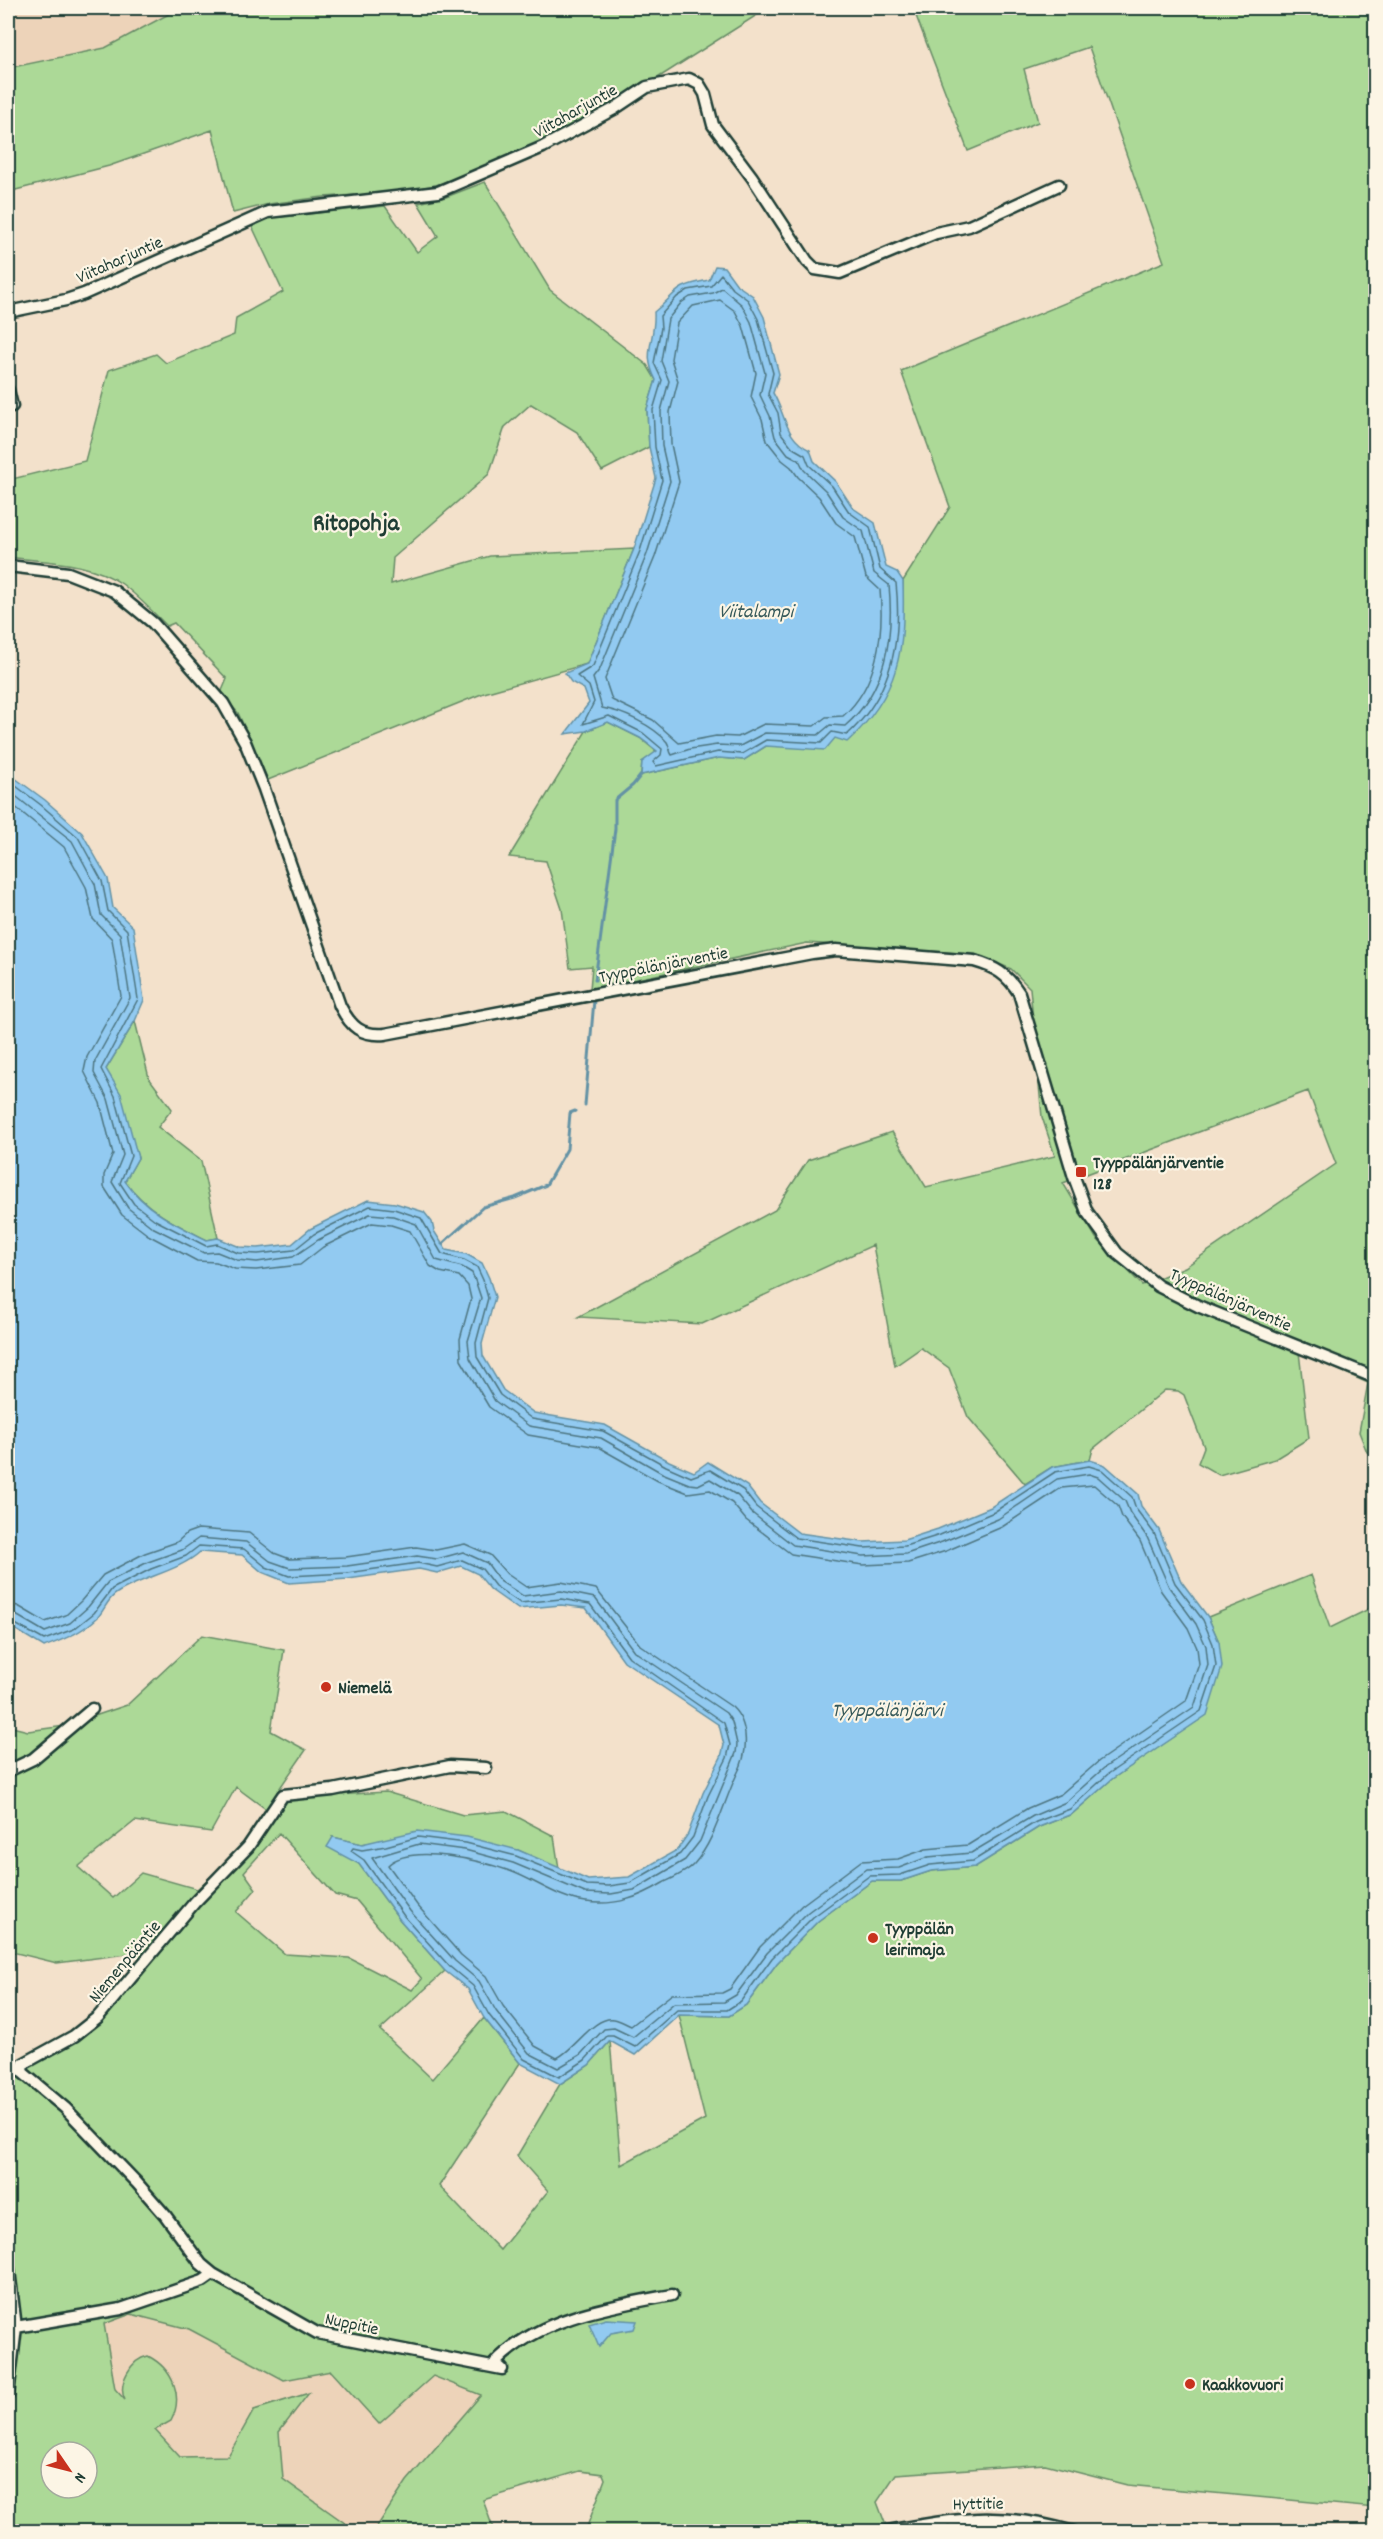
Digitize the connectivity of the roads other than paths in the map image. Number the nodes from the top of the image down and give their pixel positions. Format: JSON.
{"nodes":[{"id":1,"x":1059,"y":185,"type":"dead end"},
{"id":2,"x":8,"y":312,"type":"edge"},
{"id":3,"x":8,"y":390,"type":"edge"},
{"id":4,"x":12,"y":406,"type":"dead end"},
{"id":5,"x":8,"y":566,"type":"edge"},
{"id":6,"x":1376,"y":1377,"type":"edge"},
{"id":7,"x":92,"y":1709,"type":"dead end"},
{"id":8,"x":486,"y":1768,"type":"dead end"},
{"id":9,"x":8,"y":1771,"type":"edge"},
{"id":10,"x":8,"y":2262,"type":"edge"},
{"id":11,"x":213,"y":2274,"type":"junction"},
{"id":12,"x":672,"y":2295,"type":"dead end"},
{"id":13,"x":16,"y":2327,"type":"junction"},
{"id":14,"x":8,"y":2395,"type":"edge"},
{"id":15,"x":882,"y":2532,"type":"edge"},
{"id":16,"x":1074,"y":2532,"type":"edge"}],
"edges":[{"from":1,"to":2,"type":"street","name":"Viitaharjuntie"},
{"from":3,"to":4,"type":"street"},
{"from":5,"to":6,"type":"street","name":"Tyyppälänjärventie"},
{"from":7,"to":9,"type":"street"},
{"from":8,"to":11,"type":"street","name":"Niemenpääntie"},
{"from":10,"to":13,"type":"street"},
{"from":11,"to":12,"type":"street","name":"Nuppitie"},
{"from":11,"to":13,"type":"street"},
{"from":13,"to":14,"type":"street"},
{"from":15,"to":16,"type":"street","name":"Hyttitie"}]}
